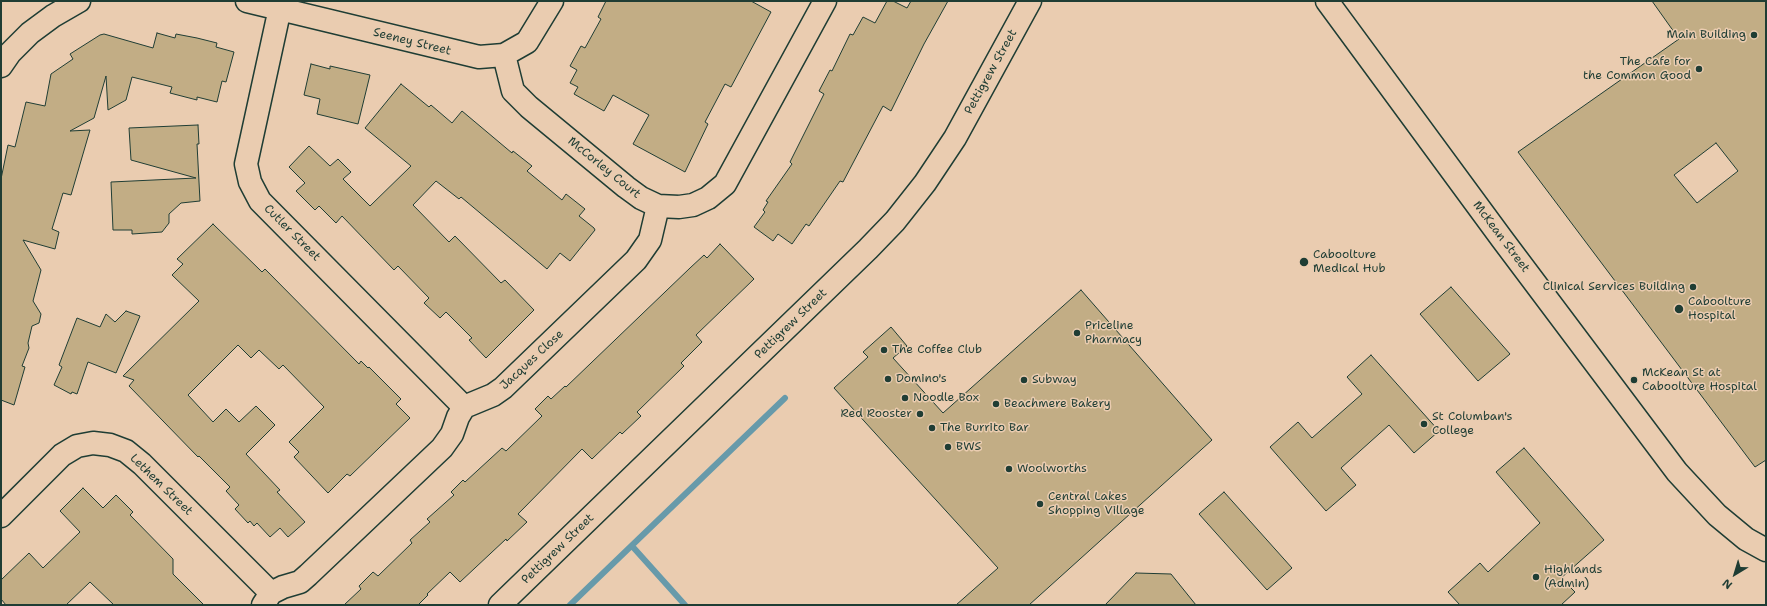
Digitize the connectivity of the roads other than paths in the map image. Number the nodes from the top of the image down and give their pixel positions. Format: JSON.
{"nodes":[{"id":1,"x":79,"y":1,"type":"edge"},
{"id":2,"x":247,"y":1,"type":"edge"},
{"id":3,"x":552,"y":1,"type":"edge"},
{"id":4,"x":825,"y":1,"type":"edge"},
{"id":5,"x":1030,"y":1,"type":"edge"},
{"id":6,"x":1326,"y":1,"type":"edge"},
{"id":7,"x":280,"y":8,"type":"junction"},
{"id":8,"x":504,"y":55,"type":"junction"},
{"id":9,"x":1,"y":66,"type":"edge"},
{"id":10,"x":658,"y":206,"type":"junction"},
{"id":11,"x":464,"y":407,"type":"junction"},
{"id":12,"x":1,"y":516,"type":"edge"},
{"id":13,"x":1766,"y":550,"type":"edge"},
{"id":14,"x":267,"y":599,"type":"edge"},
{"id":15,"x":500,"y":605,"type":"edge"}],
"edges":[{"from":1,"to":9,"type":"street"},
{"from":2,"to":7,"type":"street","name":"Seeney Street"},
{"from":3,"to":8,"type":"street","name":"Seeney Street"},
{"from":4,"to":10,"type":"street","name":"McCorley Court"},
{"from":5,"to":15,"type":"street","name":"Pettigrew Street"},
{"from":6,"to":13,"type":"street","name":"McKean Street"},
{"from":7,"to":8,"type":"street","name":"Seeney Street"},
{"from":7,"to":11,"type":"street","name":"Cutler Street"},
{"from":8,"to":10,"type":"street","name":"McCorley Court"},
{"from":10,"to":11,"type":"street","name":"Jacques Close"},
{"from":11,"to":14,"type":"street"},
{"from":12,"to":14,"type":"street","name":"Lethem Street"}]}
